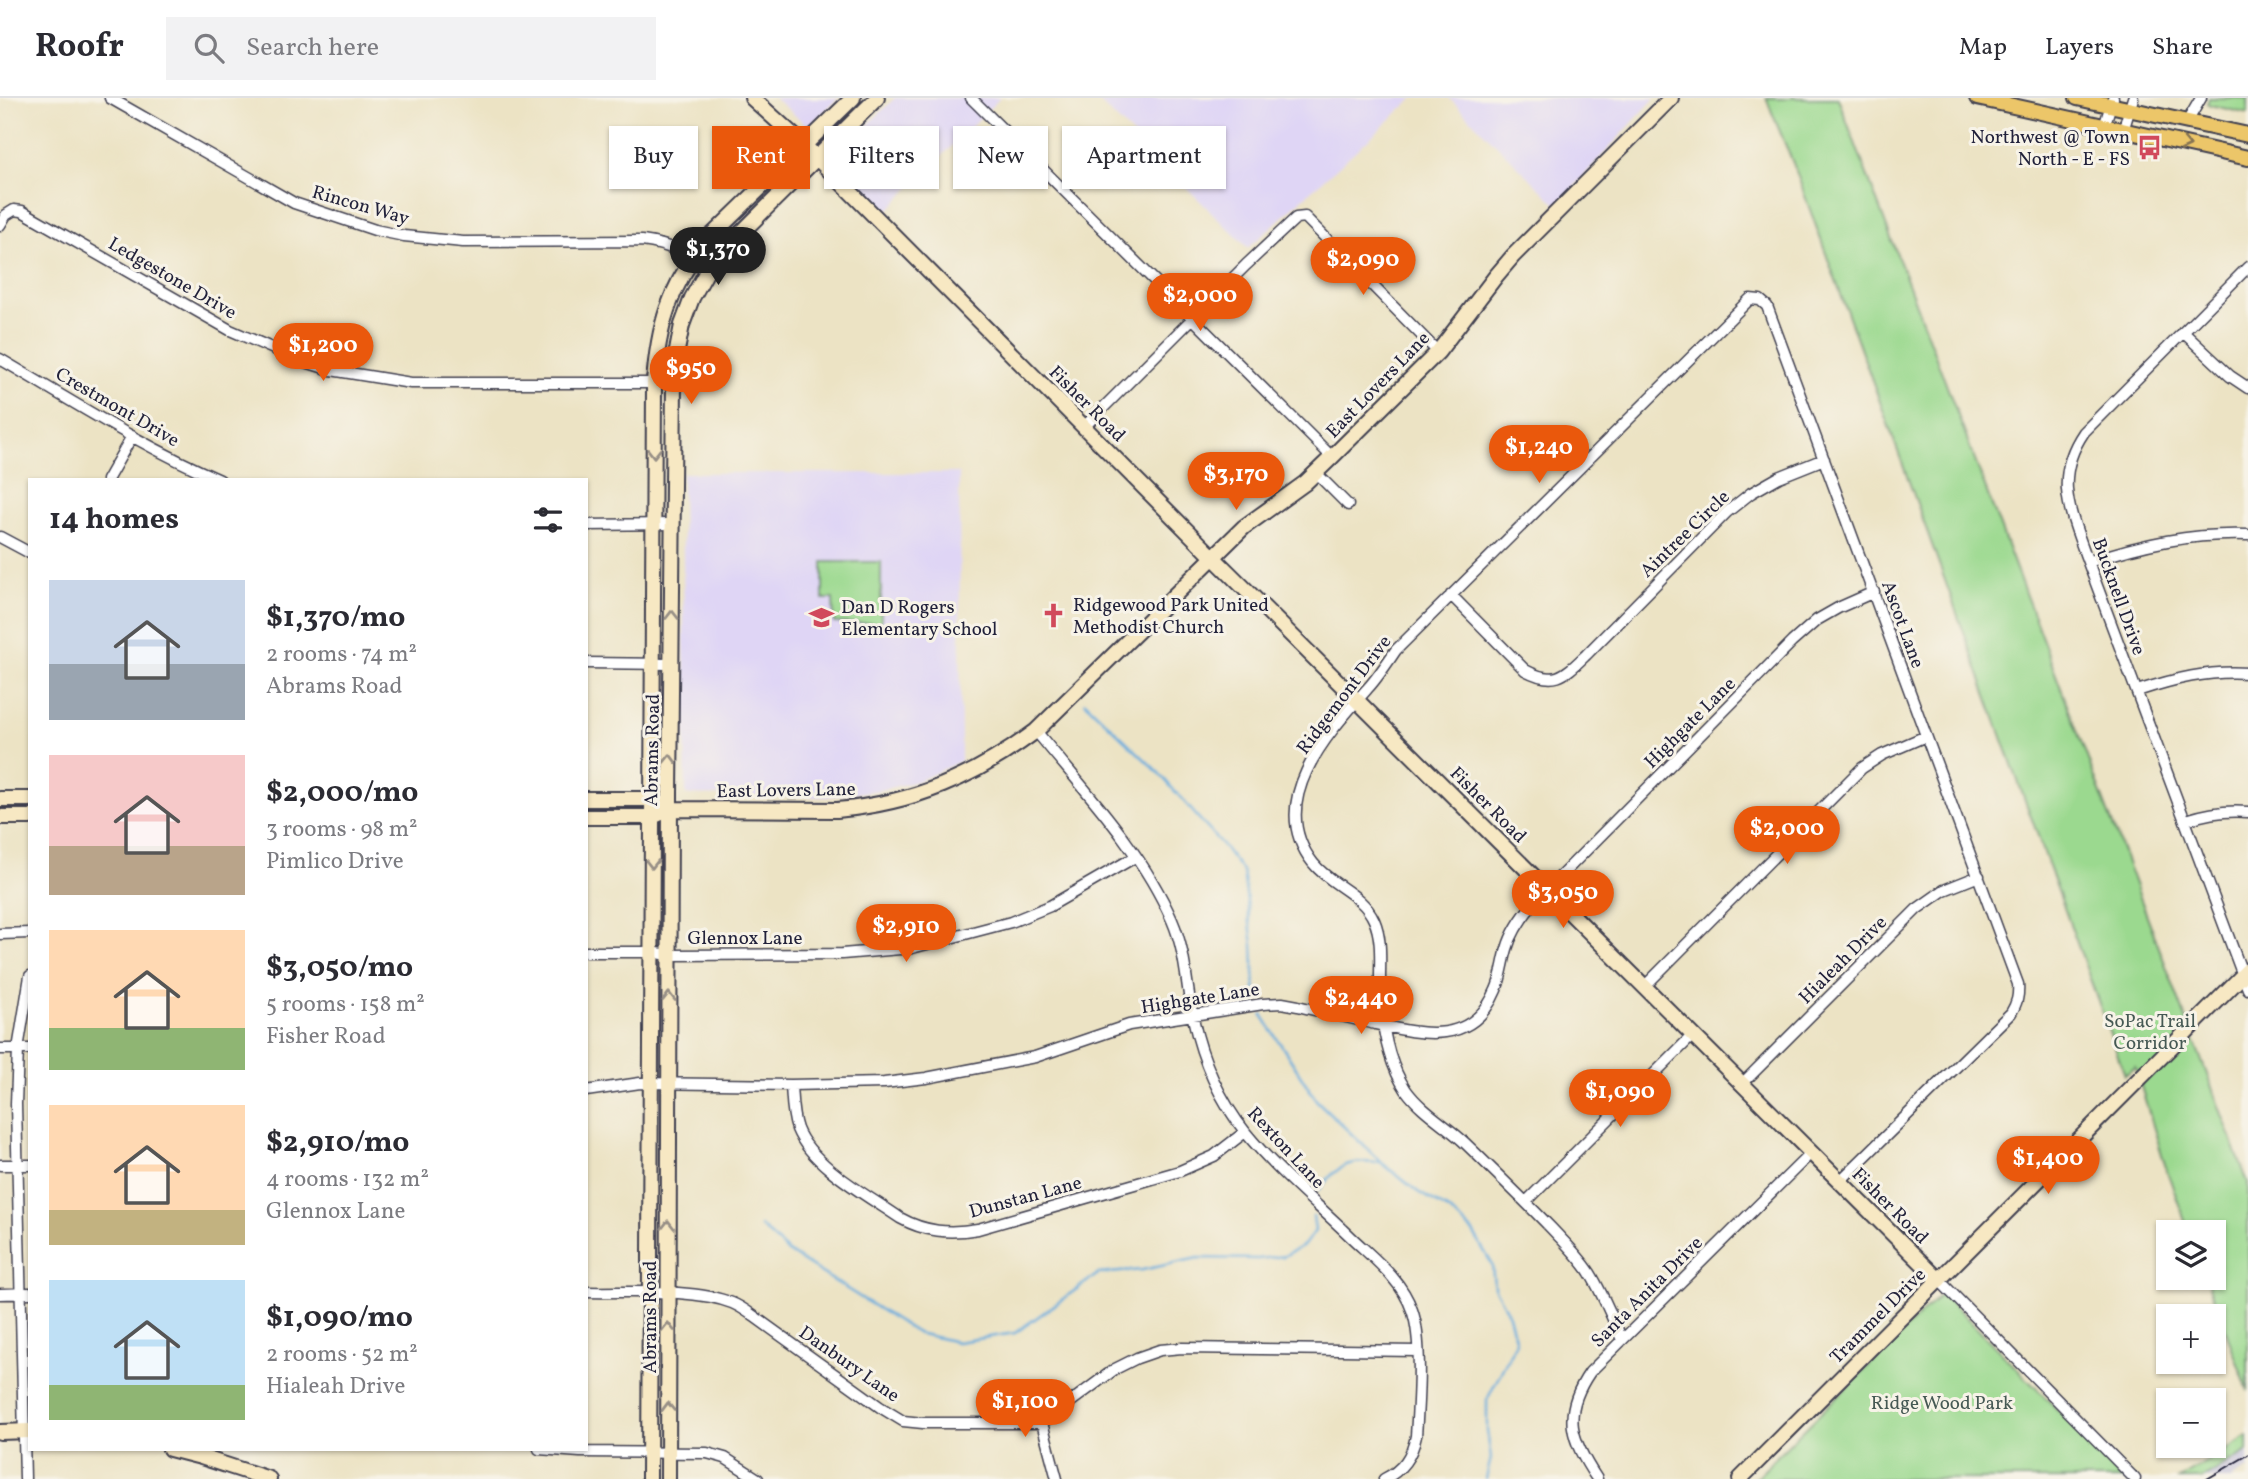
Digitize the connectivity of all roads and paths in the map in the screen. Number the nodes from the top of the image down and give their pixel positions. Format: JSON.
{"nodes":[{"id":1,"x":110,"y":98,"type":"edge"},
{"id":2,"x":752,"y":98,"type":"edge"},
{"id":3,"x":853,"y":98,"type":"edge"},
{"id":4,"x":877,"y":98,"type":"edge"},
{"id":5,"x":971,"y":98,"type":"edge"},
{"id":6,"x":1671,"y":98,"type":"edge"},
{"id":7,"x":1977,"y":98,"type":"edge"},
{"id":8,"x":2077,"y":98,"type":"edge"},
{"id":9,"x":2201,"y":98,"type":"edge"},
{"id":10,"x":2112,"y":102,"type":"edge"},
{"id":11,"x":2132,"y":104,"type":"edge"},
{"id":12,"x":2187,"y":122,"type":"junction"},
{"id":13,"x":783,"y":126,"type":"edge"},
{"id":14,"x":2104,"y":127,"type":"junction"},
{"id":15,"x":2123,"y":131,"type":"junction"},
{"id":16,"x":2248,"y":135,"type":"edge"},
{"id":17,"x":810,"y":139,"type":"edge"},
{"id":18,"x":810,"y":151,"type":"edge"},
{"id":19,"x":816,"y":157,"type":"junction"},
{"id":20,"x":2248,"y":158,"type":"edge"},
{"id":21,"x":759,"y":189,"type":"edge"},
{"id":22,"x":0,"y":225,"type":"edge"},
{"id":23,"x":692,"y":258,"type":"junction"},
{"id":24,"x":2248,"y":267,"type":"edge"},
{"id":25,"x":707,"y":271,"type":"junction"},
{"id":26,"x":1750,"y":299,"type":"joint"},
{"id":27,"x":664,"y":318,"type":"junction"},
{"id":28,"x":1193,"y":318,"type":"junction"},
{"id":29,"x":682,"y":325,"type":"junction"},
{"id":30,"x":2183,"y":332,"type":"junction"},
{"id":31,"x":1438,"y":352,"type":"junction"},
{"id":32,"x":0,"y":359,"type":"edge"},
{"id":33,"x":654,"y":383,"type":"junction"},
{"id":34,"x":674,"y":383,"type":"junction"},
{"id":35,"x":2248,"y":388,"type":"edge"},
{"id":36,"x":1084,"y":427,"type":"junction"},
{"id":37,"x":131,"y":436,"type":"junction"},
{"id":38,"x":1332,"y":457,"type":"junction"},
{"id":39,"x":1824,"y":459,"type":"junction"},
{"id":40,"x":1316,"y":473,"type":"junction"},
{"id":41,"x":108,"y":478,"type":"edge"},
{"id":42,"x":216,"y":478,"type":"edge"},
{"id":43,"x":1348,"y":505,"type":"dead end"},
{"id":44,"x":672,"y":524,"type":"junction"},
{"id":45,"x":588,"y":525,"type":"edge"},
{"id":46,"x":654,"y":525,"type":"junction"},
{"id":47,"x":2248,"y":535,"type":"edge"},
{"id":48,"x":0,"y":537,"type":"edge"},
{"id":49,"x":28,"y":553,"type":"edge"},
{"id":50,"x":1213,"y":556,"type":"junction"},
{"id":51,"x":2088,"y":562,"type":"junction"},
{"id":52,"x":1874,"y":592,"type":"junction"},
{"id":53,"x":1451,"y":595,"type":"junction"},
{"id":54,"x":588,"y":663,"type":"edge"},
{"id":55,"x":653,"y":664,"type":"junction"},
{"id":56,"x":671,"y":664,"type":"junction"},
{"id":57,"x":2248,"y":673,"type":"edge"},
{"id":58,"x":2137,"y":691,"type":"junction"},
{"id":59,"x":1357,"y":700,"type":"junction"},
{"id":60,"x":1036,"y":731,"type":"junction"},
{"id":61,"x":1926,"y":736,"type":"junction"},
{"id":62,"x":0,"y":799,"type":"edge"},
{"id":63,"x":28,"y":799,"type":"edge"},
{"id":64,"x":588,"y":799,"type":"edge"},
{"id":65,"x":652,"y":799,"type":"junction"},
{"id":66,"x":670,"y":809,"type":"junction"},
{"id":67,"x":2248,"y":812,"type":"edge"},
{"id":68,"x":0,"y":817,"type":"edge"},
{"id":69,"x":28,"y":817,"type":"edge"},
{"id":70,"x":588,"y":817,"type":"edge"},
{"id":71,"x":652,"y":817,"type":"junction"},
{"id":72,"x":2186,"y":820,"type":"junction"},
{"id":73,"x":1135,"y":857,"type":"junction"},
{"id":74,"x":1979,"y":876,"type":"junction"},
{"id":75,"x":1547,"y":890,"type":"junction"},
{"id":76,"x":0,"y":933,"type":"edge"},
{"id":77,"x":28,"y":933,"type":"edge"},
{"id":78,"x":588,"y":952,"type":"edge"},
{"id":79,"x":651,"y":952,"type":"junction"},
{"id":80,"x":669,"y":954,"type":"junction"},
{"id":81,"x":2246,"y":978,"type":"edge"},
{"id":82,"x":1644,"y":987,"type":"junction"},
{"id":83,"x":28,"y":988,"type":"edge"},
{"id":84,"x":1192,"y":1016,"type":"junction"},
{"id":85,"x":1384,"y":1026,"type":"junction"},
{"id":86,"x":1693,"y":1035,"type":"junction"},
{"id":87,"x":0,"y":1049,"type":"edge"},
{"id":88,"x":18,"y":1049,"type":"junction"},
{"id":89,"x":28,"y":1049,"type":"edge"},
{"id":90,"x":651,"y":1083,"type":"junction"},
{"id":91,"x":669,"y":1083,"type":"junction"},
{"id":92,"x":1741,"y":1084,"type":"junction"},
{"id":93,"x":791,"y":1085,"type":"junction"},
{"id":94,"x":588,"y":1091,"type":"edge"},
{"id":95,"x":1245,"y":1132,"type":"junction"},
{"id":96,"x":1811,"y":1153,"type":"junction"},
{"id":97,"x":0,"y":1165,"type":"edge"},
{"id":98,"x":17,"y":1165,"type":"junction"},
{"id":99,"x":28,"y":1165,"type":"edge"},
{"id":100,"x":1840,"y":1181,"type":"junction"},
{"id":101,"x":1526,"y":1202,"type":"junction"},
{"id":102,"x":1939,"y":1280,"type":"junction"},
{"id":103,"x":588,"y":1292,"type":"edge"},
{"id":104,"x":25,"y":1293,"type":"edge"},
{"id":105,"x":650,"y":1293,"type":"junction"},
{"id":106,"x":668,"y":1293,"type":"junction"},
{"id":107,"x":0,"y":1294,"type":"edge"},
{"id":108,"x":1622,"y":1340,"type":"junction"},
{"id":109,"x":1418,"y":1351,"type":"junction"},
{"id":110,"x":1042,"y":1423,"type":"junction"},
{"id":111,"x":27,"y":1431,"type":"edge"},
{"id":112,"x":0,"y":1432,"type":"edge"},
{"id":113,"x":177,"y":1451,"type":"edge"},
{"id":114,"x":566,"y":1451,"type":"edge"},
{"id":115,"x":649,"y":1452,"type":"junction"},
{"id":116,"x":668,"y":1452,"type":"junction"},
{"id":117,"x":24,"y":1479,"type":"edge"},
{"id":118,"x":269,"y":1479,"type":"edge"},
{"id":119,"x":649,"y":1479,"type":"edge"},
{"id":120,"x":668,"y":1479,"type":"edge"},
{"id":121,"x":758,"y":1479,"type":"edge"},
{"id":122,"x":1058,"y":1479,"type":"edge"},
{"id":123,"x":1384,"y":1479,"type":"edge"},
{"id":124,"x":1597,"y":1479,"type":"edge"},
{"id":125,"x":1740,"y":1479,"type":"edge"},
{"id":126,"x":2135,"y":1479,"type":"edge"}],
"edges":[{"from":1,"to":23,"type":"street","name":"Rincon Way"},
{"from":2,"to":13,"type":"street","name":"Fisher Road"},
{"from":3,"to":17,"type":"street","name":"Abrams Road"},
{"from":4,"to":19,"type":"street","name":"Abrams Road"},
{"from":5,"to":28,"type":"street"},
{"from":6,"to":31,"type":"street","name":"East Lovers Lane"},
{"from":7,"to":14,"type":"main road"},
{"from":8,"to":10,"type":"main road"},
{"from":9,"to":12,"type":"street"},
{"from":10,"to":11,"type":"main road"},
{"from":10,"to":14,"type":"street"},
{"from":11,"to":12,"type":"main road"},
{"from":11,"to":15,"type":"street"},
{"from":12,"to":16,"type":"main road"},
{"from":14,"to":15,"type":"main road"},
{"from":15,"to":20,"type":"main road","one_way":true},
{"from":18,"to":19,"type":"street","name":"Fisher Road"},
{"from":19,"to":25,"type":"street","name":"Abrams Road"},
{"from":19,"to":36,"type":"street","name":"Fisher Road"},
{"from":21,"to":23,"type":"street","name":"Abrams Road"},
{"from":22,"to":33,"type":"street","name":"Ledgestone Drive"},
{"from":23,"to":25,"type":"street","name":"Rincon Way"},
{"from":23,"to":27,"type":"street","name":"Abrams Road"},
{"from":24,"to":30,"type":"street","name":"Bucknell Drive"},
{"from":25,"to":29,"type":"street","name":"Abrams Road"},
{"from":26,"to":39,"type":"street","name":"Ascot Lane"},
{"from":26,"to":53,"type":"street","name":"Ridgemont Drive"},
{"from":27,"to":29,"type":"street"},
{"from":27,"to":33,"type":"street","name":"Abrams Road"},
{"from":28,"to":31,"type":"street"},
{"from":28,"to":36,"type":"street"},
{"from":28,"to":38,"type":"street"},
{"from":29,"to":34,"type":"street","name":"Abrams Road"},
{"from":30,"to":35,"type":"street"},
{"from":30,"to":51,"type":"street","name":"Bucknell Drive"},
{"from":31,"to":38,"type":"street","name":"East Lovers Lane"},
{"from":32,"to":37,"type":"street","name":"Crestmont Drive"},
{"from":33,"to":34,"type":"street","name":"Ledgestone Drive"},
{"from":33,"to":46,"type":"street","name":"Abrams Road","one_way":true},
{"from":34,"to":44,"type":"street","name":"Abrams Road"},
{"from":36,"to":50,"type":"street","name":"Fisher Road"},
{"from":37,"to":41,"type":"street"},
{"from":37,"to":42,"type":"street","name":"Crestmont Drive"},
{"from":38,"to":40,"type":"street","name":"East Lovers Lane"},
{"from":39,"to":52,"type":"street","name":"Ascot Lane"},
{"from":39,"to":53,"type":"street","name":"Aintree Circle"},
{"from":40,"to":43,"type":"street"},
{"from":40,"to":50,"type":"street","name":"East Lovers Lane"},
{"from":44,"to":46,"type":"street"},
{"from":56,"to":44,"type":"street","name":"Abrams Road","one_way":true},
{"from":45,"to":46,"type":"street"},
{"from":46,"to":55,"type":"street","name":"Abrams Road"},
{"from":47,"to":51,"type":"street"},
{"from":48,"to":49,"type":"street"},
{"from":50,"to":59,"type":"street","name":"Fisher Road"},
{"from":50,"to":60,"type":"street","name":"East Lovers Lane"},
{"from":51,"to":58,"type":"street","name":"Bucknell Drive"},
{"from":52,"to":61,"type":"street","name":"Ascot Lane"},
{"from":52,"to":75,"type":"street","name":"Highgate Lane"},
{"from":53,"to":59,"type":"street","name":"Ridgemont Drive"},
{"from":54,"to":55,"type":"street"},
{"from":55,"to":56,"type":"street"},
{"from":55,"to":65,"type":"street","name":"Abrams Road"},
{"from":66,"to":56,"type":"street","name":"Abrams Road","one_way":true},
{"from":57,"to":58,"type":"street"},
{"from":58,"to":72,"type":"street","name":"Bucknell Drive"},
{"from":59,"to":75,"type":"street","name":"Fisher Road"},
{"from":59,"to":85,"type":"street","name":"Ridgemont Drive"},
{"from":60,"to":66,"type":"street","name":"East Lovers Lane"},
{"from":60,"to":73,"type":"street","name":"Rexton Lane"},
{"from":61,"to":74,"type":"street","name":"Ascot Lane"},
{"from":61,"to":82,"type":"street"},
{"from":62,"to":63,"type":"street"},
{"from":64,"to":65,"type":"street","name":"East Lovers Lane"},
{"from":65,"to":66,"type":"street","name":"East Lovers Lane"},
{"from":65,"to":71,"type":"street","name":"Abrams Road"},
{"from":66,"to":71,"type":"street","name":"East Lovers Lane"},
{"from":66,"to":80,"type":"street","name":"Abrams Road"},
{"from":67,"to":72,"type":"street"},
{"from":68,"to":69,"type":"street"},
{"from":70,"to":71,"type":"street","name":"East Lovers Lane"},
{"from":71,"to":79,"type":"street","name":"Abrams Road","one_way":true},
{"from":72,"to":81,"type":"street","name":"Bucknell Drive"},
{"from":73,"to":80,"type":"street","name":"Glennox Lane"},
{"from":73,"to":84,"type":"street","name":"Rexton Lane"},
{"from":74,"to":92,"type":"street","name":"Hialeah Drive"},
{"from":74,"to":100,"type":"street","name":"Ascot Lane"},
{"from":75,"to":82,"type":"street","name":"Fisher Road"},
{"from":75,"to":85,"type":"street","name":"Highgate Lane"},
{"from":76,"to":77,"type":"street"},
{"from":78,"to":79,"type":"street","name":"Glennox Lane"},
{"from":79,"to":80,"type":"street","name":"Glennox Lane"},
{"from":79,"to":90,"type":"street","name":"Abrams Road"},
{"from":91,"to":80,"type":"street","name":"Abrams Road","one_way":true},
{"from":81,"to":102,"type":"street","name":"Trammel Drive"},
{"from":82,"to":86,"type":"street","name":"Fisher Road"},
{"from":83,"to":88,"type":"street"},
{"from":84,"to":85,"type":"street","name":"Highgate Lane"},
{"from":84,"to":93,"type":"street","name":"Highgate Lane"},
{"from":84,"to":95,"type":"street","name":"Rexton Lane"},
{"from":85,"to":101,"type":"street","name":"Ridgemont Drive"},
{"from":86,"to":92,"type":"street","name":"Fisher Road"},
{"from":86,"to":101,"type":"street"},
{"from":87,"to":88,"type":"street"},
{"from":88,"to":89,"type":"street"},
{"from":88,"to":98,"type":"street"},
{"from":90,"to":91,"type":"street","name":"Highgate Lane"},
{"from":90,"to":94,"type":"street","name":"Highgate Lane"},
{"from":90,"to":105,"type":"street","name":"Abrams Road"},
{"from":91,"to":93,"type":"street","name":"Highgate Lane"},
{"from":106,"to":91,"type":"street","name":"Abrams Road","one_way":true},
{"from":92,"to":96,"type":"street","name":"Fisher Road"},
{"from":93,"to":95,"type":"street","name":"Dunstan Lane"},
{"from":95,"to":109,"type":"street","name":"Rexton Lane"},
{"from":96,"to":100,"type":"street","name":"Fisher Road"},
{"from":96,"to":108,"type":"street","name":"Santa Anita Drive"},
{"from":97,"to":98,"type":"street"},
{"from":98,"to":99,"type":"street"},
{"from":98,"to":104,"type":"street"},
{"from":100,"to":102,"type":"street","name":"Fisher Road"},
{"from":101,"to":108,"type":"street","name":"Ridgemont Drive"},
{"from":102,"to":125,"type":"street","name":"Trammel Drive"},
{"from":102,"to":126,"type":"street","name":"Fisher Road"},
{"from":103,"to":105,"type":"street","name":"Danbury Lane"},
{"from":104,"to":107,"type":"street"},
{"from":104,"to":111,"type":"street"},
{"from":105,"to":106,"type":"street","name":"Danbury Lane"},
{"from":105,"to":115,"type":"street","name":"Abrams Road"},
{"from":106,"to":110,"type":"street","name":"Danbury Lane"},
{"from":116,"to":106,"type":"street","name":"Abrams Road","one_way":true},
{"from":108,"to":124,"type":"street","name":"Santa Anita Drive"},
{"from":109,"to":110,"type":"street"},
{"from":109,"to":123,"type":"street","name":"Rexton Lane"},
{"from":110,"to":122,"type":"street"},
{"from":111,"to":112,"type":"street"},
{"from":111,"to":117,"type":"street"},
{"from":113,"to":118,"type":"street"},
{"from":114,"to":115,"type":"street"},
{"from":115,"to":116,"type":"street"},
{"from":115,"to":119,"type":"street","name":"Abrams Road"},
{"from":116,"to":120,"type":"street","name":"Abrams Road"},
{"from":116,"to":121,"type":"street"}]}
